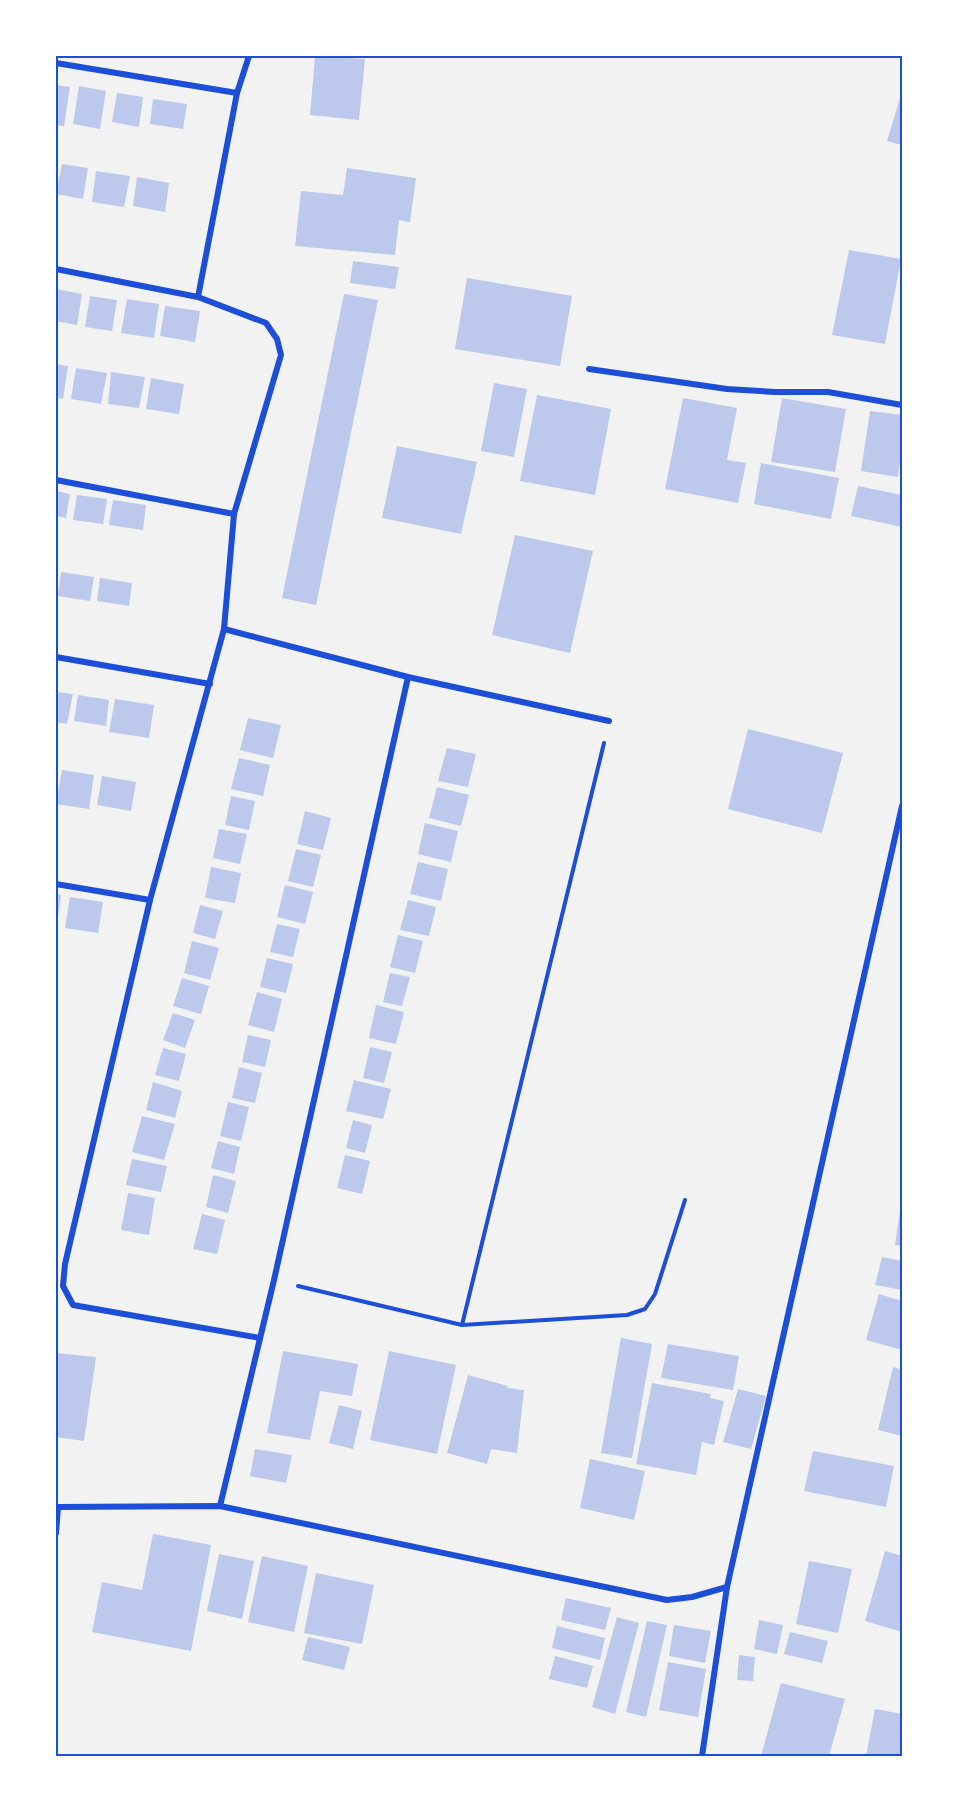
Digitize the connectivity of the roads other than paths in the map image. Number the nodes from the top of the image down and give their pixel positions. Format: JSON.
{"nodes":[{"id":1,"x":249,"y":56,"type":"edge"},
{"id":2,"x":56,"y":63,"type":"edge"},
{"id":3,"x":237,"y":93,"type":"junction"},
{"id":4,"x":56,"y":269,"type":"edge"},
{"id":5,"x":198,"y":297,"type":"junction"},
{"id":6,"x":589,"y":369,"type":"dead end"},
{"id":7,"x":903,"y":405,"type":"edge"},
{"id":8,"x":56,"y":480,"type":"edge"},
{"id":9,"x":234,"y":514,"type":"junction"},
{"id":10,"x":224,"y":629,"type":"junction"},
{"id":11,"x":56,"y":657,"type":"edge"},
{"id":12,"x":408,"y":677,"type":"junction"},
{"id":13,"x":210,"y":684,"type":"junction"},
{"id":14,"x":609,"y":721,"type":"road end"},
{"id":15,"x":903,"y":806,"type":"edge"},
{"id":16,"x":56,"y":884,"type":"edge"},
{"id":17,"x":150,"y":900,"type":"junction"},
{"id":18,"x":260,"y":1338,"type":"junction"},
{"id":19,"x":220,"y":1506,"type":"junction"},
{"id":20,"x":57,"y":1507,"type":"edge"},
{"id":21,"x":56,"y":1533,"type":"edge"},
{"id":22,"x":727,"y":1587,"type":"junction"},
{"id":23,"x":702,"y":1756,"type":"edge"}],
"edges":[{"from":1,"to":3,"type":"street"},
{"from":2,"to":3,"type":"street"},
{"from":3,"to":5,"type":"street"},
{"from":4,"to":5,"type":"street"},
{"from":5,"to":9,"type":"street"},
{"from":6,"to":7,"type":"street"},
{"from":8,"to":9,"type":"street"},
{"from":9,"to":10,"type":"street"},
{"from":10,"to":12,"type":"street"},
{"from":10,"to":13,"type":"street"},
{"from":11,"to":13,"type":"street"},
{"from":12,"to":14,"type":"street"},
{"from":12,"to":18,"type":"street"},
{"from":13,"to":17,"type":"street"},
{"from":15,"to":22,"type":"street"},
{"from":16,"to":17,"type":"street"},
{"from":17,"to":18,"type":"street"},
{"from":18,"to":19,"type":"street"},
{"from":19,"to":20,"type":"street"},
{"from":19,"to":22,"type":"street"},
{"from":20,"to":21,"type":"street"},
{"from":22,"to":23,"type":"street"}]}
